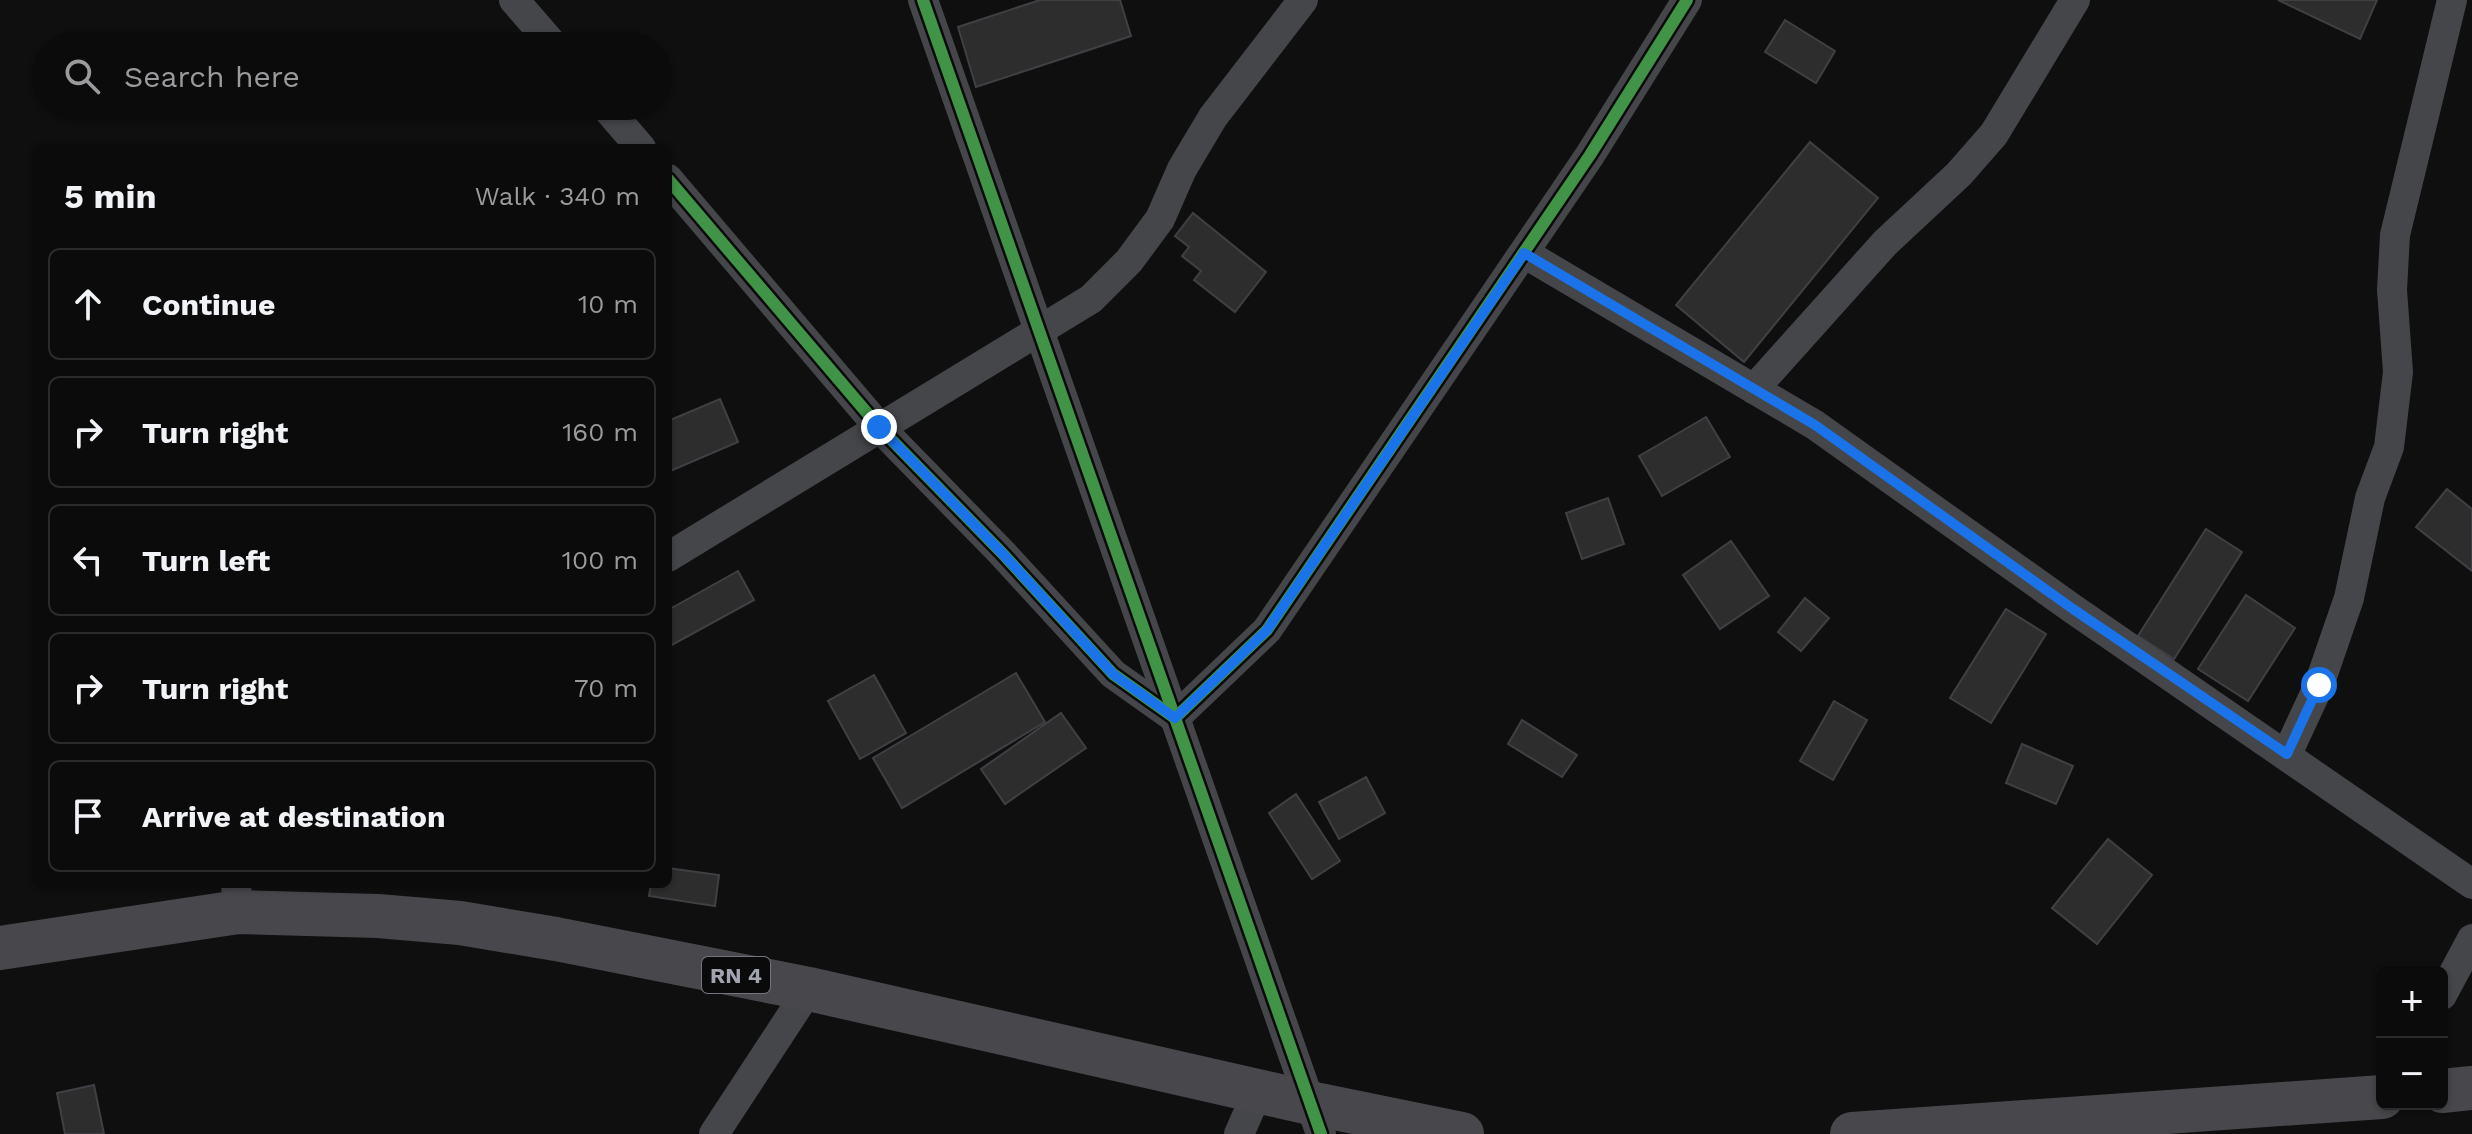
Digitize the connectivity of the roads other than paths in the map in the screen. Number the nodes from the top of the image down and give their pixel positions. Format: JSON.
{"nodes":[{"id":1,"x":514,"y":0,"type":"edge"},
{"id":2,"x":923,"y":0,"type":"edge"},
{"id":3,"x":1303,"y":0,"type":"edge"},
{"id":4,"x":1687,"y":0,"type":"edge"},
{"id":5,"x":2075,"y":0,"type":"edge"},
{"id":6,"x":2452,"y":0,"type":"edge"},
{"id":7,"x":542,"y":32,"type":"edge"},
{"id":8,"x":617,"y":120,"type":"edge"},
{"id":9,"x":638,"y":144,"type":"edge"},
{"id":10,"x":672,"y":184,"type":"edge"},
{"id":11,"x":1524,"y":253,"type":"junction"},
{"id":12,"x":1039,"y":330,"type":"junction"},
{"id":13,"x":1754,"y":389,"type":"junction"},
{"id":14,"x":879,"y":427,"type":"junction"},
{"id":15,"x":672,"y":555,"type":"edge"},
{"id":16,"x":1175,"y":718,"type":"junction"},
{"id":17,"x":2287,"y":754,"type":"junction"},
{"id":18,"x":2472,"y":884,"type":"edge"},
{"id":19,"x":237,"y":898,"type":"edge"},
{"id":20,"x":2472,"y":939,"type":"edge"},
{"id":21,"x":0,"y":948,"type":"edge"},
{"id":22,"x":2448,"y":984,"type":"edge"},
{"id":23,"x":809,"y":989,"type":"junction"},
{"id":24,"x":2472,"y":1088,"type":"edge"},
{"id":25,"x":2448,"y":1090,"type":"edge"},
{"id":26,"x":1258,"y":1091,"type":"junction"},
{"id":27,"x":2376,"y":1097,"type":"edge"},
{"id":28,"x":1316,"y":1119,"type":"edge"},
{"id":29,"x":714,"y":1134,"type":"edge"},
{"id":30,"x":1239,"y":1134,"type":"edge"},
{"id":31,"x":1462,"y":1134,"type":"edge"},
{"id":32,"x":1852,"y":1134,"type":"edge"}],
"edges":[{"from":1,"to":7,"type":"street"},
{"from":2,"to":12,"type":"street"},
{"from":3,"to":12,"type":"street"},
{"from":4,"to":11,"type":"street"},
{"from":5,"to":13,"type":"street"},
{"from":6,"to":17,"type":"street"},
{"from":8,"to":9,"type":"street"},
{"from":10,"to":14,"type":"street"},
{"from":11,"to":13,"type":"street"},
{"from":11,"to":16,"type":"street"},
{"from":12,"to":14,"type":"street"},
{"from":12,"to":16,"type":"street"},
{"from":13,"to":17,"type":"street"},
{"from":14,"to":15,"type":"street"},
{"from":14,"to":16,"type":"street"},
{"from":16,"to":28,"type":"street"},
{"from":17,"to":18,"type":"street"},
{"from":19,"to":21,"type":"main road","number":"RN 4"},
{"from":19,"to":23,"type":"main road","number":"RN 4"},
{"from":20,"to":22,"type":"street"},
{"from":23,"to":26,"type":"main road","number":"RN 4"},
{"from":23,"to":29,"type":"street"},
{"from":24,"to":25,"type":"main road"},
{"from":26,"to":28,"type":"main road","number":"RN 4"},
{"from":26,"to":30,"type":"street"},
{"from":27,"to":32,"type":"main road"},
{"from":28,"to":31,"type":"main road","number":"RN 4"}]}
